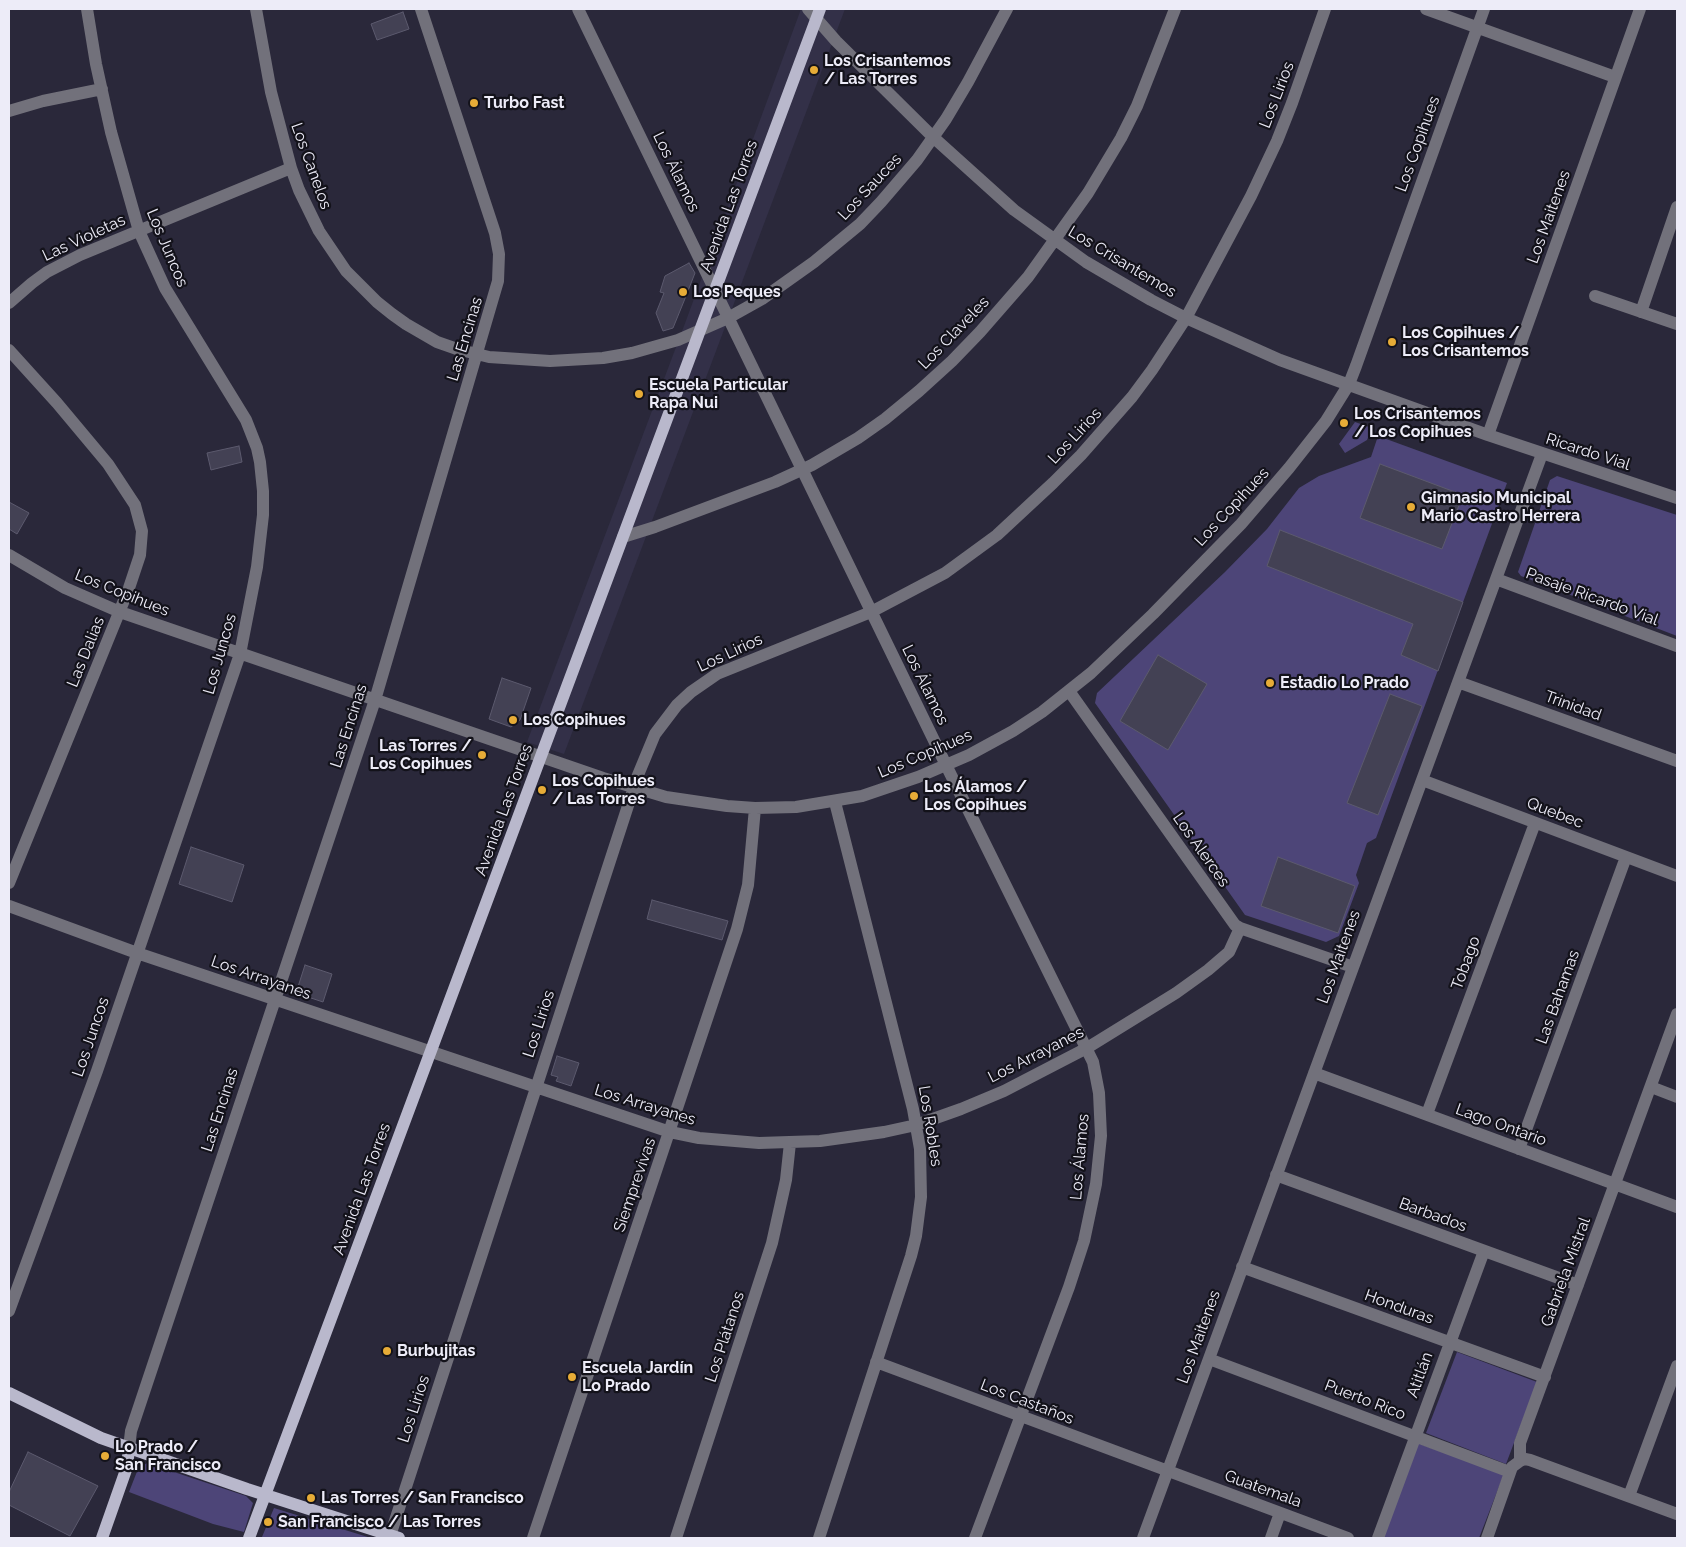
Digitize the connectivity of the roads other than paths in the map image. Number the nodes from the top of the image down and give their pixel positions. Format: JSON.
{"nodes":[{"id":1,"x":88,"y":9,"type":"edge"},
{"id":2,"x":256,"y":9,"type":"edge"},
{"id":3,"x":421,"y":9,"type":"edge"},
{"id":4,"x":578,"y":9,"type":"edge"},
{"id":5,"x":1007,"y":9,"type":"edge"},
{"id":6,"x":1175,"y":9,"type":"edge"},
{"id":7,"x":1325,"y":9,"type":"edge"},
{"id":8,"x":1426,"y":9,"type":"edge"},
{"id":9,"x":1484,"y":9,"type":"edge"},
{"id":10,"x":1640,"y":9,"type":"edge"},
{"id":11,"x":815,"y":12,"type":"edge"},
{"id":12,"x":1477,"y":28,"type":"junction"},
{"id":13,"x":1616,"y":77,"type":"junction"},
{"id":14,"x":102,"y":89,"type":"junction"},
{"id":15,"x":9,"y":111,"type":"edge"},
{"id":16,"x":933,"y":137,"type":"junction"},
{"id":17,"x":291,"y":168,"type":"junction"},
{"id":18,"x":1677,"y":207,"type":"edge"},
{"id":19,"x":139,"y":231,"type":"junction"},
{"id":20,"x":1055,"y":241,"type":"junction"},
{"id":21,"x":715,"y":290,"type":"junction"},
{"id":22,"x":1595,"y":296,"type":"dead end"},
{"id":23,"x":9,"y":303,"type":"edge"},
{"id":24,"x":1641,"y":312,"type":"junction"},
{"id":25,"x":728,"y":318,"type":"junction"},
{"id":26,"x":1186,"y":318,"type":"junction"},
{"id":27,"x":1677,"y":324,"type":"edge"},
{"id":28,"x":700,"y":331,"type":"junction"},
{"id":29,"x":9,"y":350,"type":"edge"},
{"id":30,"x":477,"y":355,"type":"junction"},
{"id":31,"x":1349,"y":384,"type":"junction"},
{"id":32,"x":1488,"y":436,"type":"junction"},
{"id":33,"x":1542,"y":454,"type":"junction"},
{"id":34,"x":802,"y":470,"type":"junction"},
{"id":35,"x":1677,"y":498,"type":"edge"},
{"id":36,"x":623,"y":537,"type":"junction"},
{"id":37,"x":9,"y":557,"type":"edge"},
{"id":38,"x":1496,"y":579,"type":"junction"},
{"id":39,"x":120,"y":612,"type":"junction"},
{"id":40,"x":871,"y":612,"type":"junction"},
{"id":41,"x":1677,"y":646,"type":"edge"},
{"id":42,"x":240,"y":654,"type":"junction"},
{"id":43,"x":1458,"y":682,"type":"junction"},
{"id":44,"x":1069,"y":691,"type":"junction"},
{"id":45,"x":375,"y":700,"type":"junction"},
{"id":46,"x":541,"y":757,"type":"junction"},
{"id":47,"x":1677,"y":761,"type":"edge"},
{"id":48,"x":946,"y":765,"type":"junction"},
{"id":49,"x":1422,"y":780,"type":"junction"},
{"id":50,"x":634,"y":788,"type":"junction"},
{"id":51,"x":835,"y":802,"type":"junction"},
{"id":52,"x":755,"y":808,"type":"junction"},
{"id":53,"x":1535,"y":822,"type":"junction"},
{"id":54,"x":1626,"y":857,"type":"junction"},
{"id":55,"x":1677,"y":876,"type":"edge"},
{"id":56,"x":9,"y":883,"type":"edge"},
{"id":57,"x":9,"y":906,"type":"edge"},
{"id":58,"x":1240,"y":928,"type":"junction"},
{"id":59,"x":137,"y":953,"type":"junction"},
{"id":60,"x":1353,"y":967,"type":"junction"},
{"id":61,"x":274,"y":999,"type":"junction"},
{"id":62,"x":1677,"y":1014,"type":"edge"},
{"id":63,"x":1087,"y":1048,"type":"junction"},
{"id":64,"x":430,"y":1052,"type":"junction"},
{"id":65,"x":1314,"y":1073,"type":"junction"},
{"id":66,"x":536,"y":1087,"type":"junction"},
{"id":67,"x":1651,"y":1087,"type":"junction"},
{"id":68,"x":1677,"y":1097,"type":"edge"},
{"id":69,"x":1427,"y":1114,"type":"junction"},
{"id":70,"x":916,"y":1124,"type":"junction"},
{"id":71,"x":670,"y":1132,"type":"junction"},
{"id":72,"x":790,"y":1143,"type":"junction"},
{"id":73,"x":1519,"y":1149,"type":"junction"},
{"id":74,"x":1276,"y":1175,"type":"junction"},
{"id":75,"x":1615,"y":1184,"type":"junction"},
{"id":76,"x":1677,"y":1207,"type":"edge"},
{"id":77,"x":1484,"y":1250,"type":"junction"},
{"id":78,"x":1242,"y":1267,"type":"junction"},
{"id":79,"x":1578,"y":1285,"type":"junction"},
{"id":80,"x":9,"y":1311,"type":"edge"},
{"id":81,"x":1450,"y":1342,"type":"junction"},
{"id":82,"x":1209,"y":1358,"type":"junction"},
{"id":83,"x":876,"y":1362,"type":"junction"},
{"id":84,"x":1677,"y":1366,"type":"edge"},
{"id":85,"x":1545,"y":1377,"type":"junction"},
{"id":86,"x":9,"y":1392,"type":"edge"},
{"id":87,"x":1021,"y":1416,"type":"junction"},
{"id":88,"x":1415,"y":1436,"type":"junction"},
{"id":89,"x":129,"y":1448,"type":"junction"},
{"id":90,"x":1520,"y":1461,"type":"junction"},
{"id":91,"x":1167,"y":1471,"type":"junction"},
{"id":92,"x":1510,"y":1472,"type":"junction"},
{"id":93,"x":265,"y":1495,"type":"junction"},
{"id":94,"x":1629,"y":1496,"type":"junction"},
{"id":95,"x":1280,"y":1513,"type":"junction"},
{"id":96,"x":1677,"y":1514,"type":"edge"},
{"id":97,"x":394,"y":1537,"type":"edge"},
{"id":98,"x":102,"y":1538,"type":"edge"},
{"id":99,"x":249,"y":1538,"type":"edge"},
{"id":100,"x":533,"y":1538,"type":"edge"},
{"id":101,"x":676,"y":1538,"type":"edge"},
{"id":102,"x":819,"y":1538,"type":"edge"},
{"id":103,"x":976,"y":1538,"type":"edge"},
{"id":104,"x":1142,"y":1538,"type":"edge"},
{"id":105,"x":1271,"y":1538,"type":"edge"},
{"id":106,"x":1348,"y":1538,"type":"edge"},
{"id":107,"x":1378,"y":1538,"type":"edge"},
{"id":108,"x":1487,"y":1538,"type":"edge"}],
"edges":[{"from":1,"to":14,"type":"street","name":"Los Juncos"},
{"from":2,"to":17,"type":"street","name":"Los Canelos"},
{"from":3,"to":30,"type":"street","name":"Las Encinas"},
{"from":4,"to":21,"type":"street","name":"Los Álamos"},
{"from":5,"to":16,"type":"street","name":"Los Sauces"},
{"from":6,"to":20,"type":"street","name":"Los Claveles"},
{"from":7,"to":26,"type":"street","name":"Los Lirios"},
{"from":8,"to":12,"type":"street"},
{"from":9,"to":12,"type":"street","name":"Los Copihues"},
{"from":10,"to":13,"type":"street","name":"Los Maitenes"},
{"from":11,"to":16,"type":"street","name":"Los Crisantemos"},
{"from":11,"to":21,"type":"main road","name":"Avenida Las Torres"},
{"from":12,"to":13,"type":"street"},
{"from":12,"to":31,"type":"street","name":"Los Copihues"},
{"from":13,"to":32,"type":"street","name":"Los Maitenes"},
{"from":14,"to":15,"type":"street"},
{"from":14,"to":19,"type":"street","name":"Los Juncos"},
{"from":16,"to":20,"type":"street","name":"Los Crisantemos"},
{"from":16,"to":25,"type":"street","name":"Los Sauces"},
{"from":17,"to":19,"type":"street","name":"Las Violetas"},
{"from":17,"to":30,"type":"street","name":"Los Canelos"},
{"from":18,"to":24,"type":"street"},
{"from":19,"to":23,"type":"street","name":"Las Violetas"},
{"from":19,"to":42,"type":"street","name":"Los Juncos"},
{"from":20,"to":26,"type":"street","name":"Los Crisantemos"},
{"from":20,"to":34,"type":"street","name":"Los Claveles"},
{"from":21,"to":25,"type":"street","name":"Los Álamos"},
{"from":21,"to":28,"type":"main road","name":"Avenida Las Torres"},
{"from":22,"to":24,"type":"street"},
{"from":24,"to":27,"type":"street"},
{"from":25,"to":28,"type":"street","name":"Los Sauces"},
{"from":25,"to":34,"type":"street","name":"Los Álamos"},
{"from":26,"to":31,"type":"street","name":"Los Crisantemos"},
{"from":26,"to":40,"type":"street","name":"Los Lirios"},
{"from":28,"to":30,"type":"street","name":"Los Canelos"},
{"from":28,"to":36,"type":"main road","name":"Avenida Las Torres"},
{"from":29,"to":39,"type":"street","name":"Las Dalias"},
{"from":30,"to":45,"type":"street","name":"Las Encinas"},
{"from":31,"to":32,"type":"street","name":"Los Crisantemos"},
{"from":31,"to":44,"type":"street","name":"Los Copihues"},
{"from":32,"to":33,"type":"street","name":"Ricardo Vial"},
{"from":33,"to":35,"type":"street","name":"Ricardo Vial"},
{"from":33,"to":38,"type":"street","name":"Los Maitenes"},
{"from":34,"to":36,"type":"street","name":"Los Claveles"},
{"from":34,"to":40,"type":"street","name":"Los Álamos"},
{"from":36,"to":46,"type":"main road","name":"Avenida Las Torres"},
{"from":37,"to":39,"type":"street","name":"Los Copihues"},
{"from":38,"to":41,"type":"street","name":"Pasaje Ricardo Vial"},
{"from":38,"to":43,"type":"street","name":"Los Maitenes"},
{"from":39,"to":42,"type":"street","name":"Los Copihues"},
{"from":39,"to":56,"type":"street","name":"Las Dalias"},
{"from":40,"to":48,"type":"street","name":"Los Álamos"},
{"from":40,"to":50,"type":"street","name":"Los Lirios"},
{"from":42,"to":45,"type":"street","name":"Los Copihues"},
{"from":42,"to":59,"type":"street","name":"Los Juncos"},
{"from":43,"to":47,"type":"street","name":"Trinidad"},
{"from":43,"to":49,"type":"street","name":"Los Maitenes"},
{"from":44,"to":48,"type":"street","name":"Los Copihues"},
{"from":44,"to":58,"type":"street","name":"Los Alerces"},
{"from":45,"to":46,"type":"street","name":"Los Copihues"},
{"from":45,"to":61,"type":"street","name":"Las Encinas"},
{"from":46,"to":50,"type":"street","name":"Los Copihues"},
{"from":46,"to":64,"type":"main road","name":"Avenida Las Torres"},
{"from":48,"to":51,"type":"street","name":"Los Copihues"},
{"from":48,"to":63,"type":"street","name":"Los Álamos"},
{"from":49,"to":53,"type":"street","name":"Quebec"},
{"from":49,"to":60,"type":"street","name":"Los Maitenes"},
{"from":50,"to":52,"type":"street","name":"Los Copihues"},
{"from":50,"to":66,"type":"street","name":"Los Lirios"},
{"from":51,"to":52,"type":"street","name":"Los Copihues"},
{"from":51,"to":70,"type":"street","name":"Los Robles"},
{"from":52,"to":71,"type":"street","name":"Siemprevivas"},
{"from":53,"to":54,"type":"street","name":"Quebec"},
{"from":53,"to":69,"type":"street","name":"Tobago"},
{"from":54,"to":55,"type":"street","name":"Quebec"},
{"from":54,"to":73,"type":"street","name":"Las Bahamas"},
{"from":57,"to":59,"type":"street","name":"Los Arrayanes"},
{"from":58,"to":60,"type":"street","name":"Los Alerces"},
{"from":58,"to":63,"type":"street","name":"Los Arrayanes"},
{"from":59,"to":61,"type":"street","name":"Los Arrayanes"},
{"from":59,"to":80,"type":"street","name":"Los Juncos"},
{"from":60,"to":65,"type":"street","name":"Los Maitenes"},
{"from":61,"to":64,"type":"street","name":"Los Arrayanes"},
{"from":61,"to":89,"type":"street","name":"Las Encinas"},
{"from":62,"to":67,"type":"street","name":"Gabriela Mistral"},
{"from":63,"to":70,"type":"street","name":"Los Arrayanes"},
{"from":63,"to":87,"type":"street","name":"Los Álamos"},
{"from":64,"to":66,"type":"street","name":"Los Arrayanes"},
{"from":64,"to":93,"type":"main road","name":"Avenida Las Torres"},
{"from":65,"to":69,"type":"street","name":"Lago Ontario"},
{"from":65,"to":74,"type":"street","name":"Los Maitenes"},
{"from":66,"to":71,"type":"street","name":"Los Arrayanes"},
{"from":66,"to":97,"type":"street","name":"Los Lirios"},
{"from":67,"to":68,"type":"street"},
{"from":67,"to":75,"type":"street","name":"Gabriela Mistral"},
{"from":69,"to":73,"type":"street","name":"Lago Ontario"},
{"from":70,"to":72,"type":"street","name":"Los Arrayanes"},
{"from":70,"to":83,"type":"street","name":"Los Robles"},
{"from":71,"to":72,"type":"street","name":"Los Arrayanes"},
{"from":71,"to":100,"type":"street","name":"Siemprevivas"},
{"from":72,"to":101,"type":"street","name":"Los Plátanos"},
{"from":73,"to":75,"type":"street","name":"Lago Ontario"},
{"from":74,"to":77,"type":"street","name":"Barbados"},
{"from":74,"to":78,"type":"street","name":"Los Maitenes"},
{"from":75,"to":76,"type":"street","name":"Lago Ontario"},
{"from":75,"to":79,"type":"street","name":"Gabriela Mistral"},
{"from":77,"to":79,"type":"street","name":"Barbados"},
{"from":77,"to":81,"type":"street","name":"Atitlán"},
{"from":78,"to":81,"type":"street","name":"Honduras"},
{"from":78,"to":82,"type":"street","name":"Los Maitenes"},
{"from":79,"to":85,"type":"street","name":"Gabriela Mistral"},
{"from":81,"to":85,"type":"street","name":"Honduras"},
{"from":81,"to":88,"type":"street","name":"Atitlán"},
{"from":82,"to":88,"type":"street","name":"Puerto Rico"},
{"from":82,"to":91,"type":"street","name":"Los Maitenes"},
{"from":83,"to":87,"type":"street","name":"Los Castaños"},
{"from":83,"to":102,"type":"street","name":"Los Robles"},
{"from":84,"to":94,"type":"street"},
{"from":85,"to":90,"type":"street","name":"Gabriela Mistral"},
{"from":86,"to":89,"type":"main road"},
{"from":87,"to":91,"type":"street","name":"Los Castaños"},
{"from":87,"to":103,"type":"street","name":"Los Álamos"},
{"from":88,"to":92,"type":"street","name":"Puerto Rico"},
{"from":88,"to":107,"type":"street","name":"Atitlán"},
{"from":89,"to":93,"type":"main road"},
{"from":89,"to":98,"type":"main road"},
{"from":90,"to":92,"type":"street"},
{"from":90,"to":94,"type":"street"},
{"from":91,"to":95,"type":"street","name":"Guatemala"},
{"from":91,"to":104,"type":"street","name":"Los Maitenes"},
{"from":92,"to":108,"type":"street"},
{"from":93,"to":97,"type":"main road"},
{"from":93,"to":99,"type":"main road","name":"Avenida Las Torres"},
{"from":94,"to":96,"type":"street"},
{"from":95,"to":105,"type":"street"},
{"from":95,"to":106,"type":"street","name":"Guatemala"}]}
